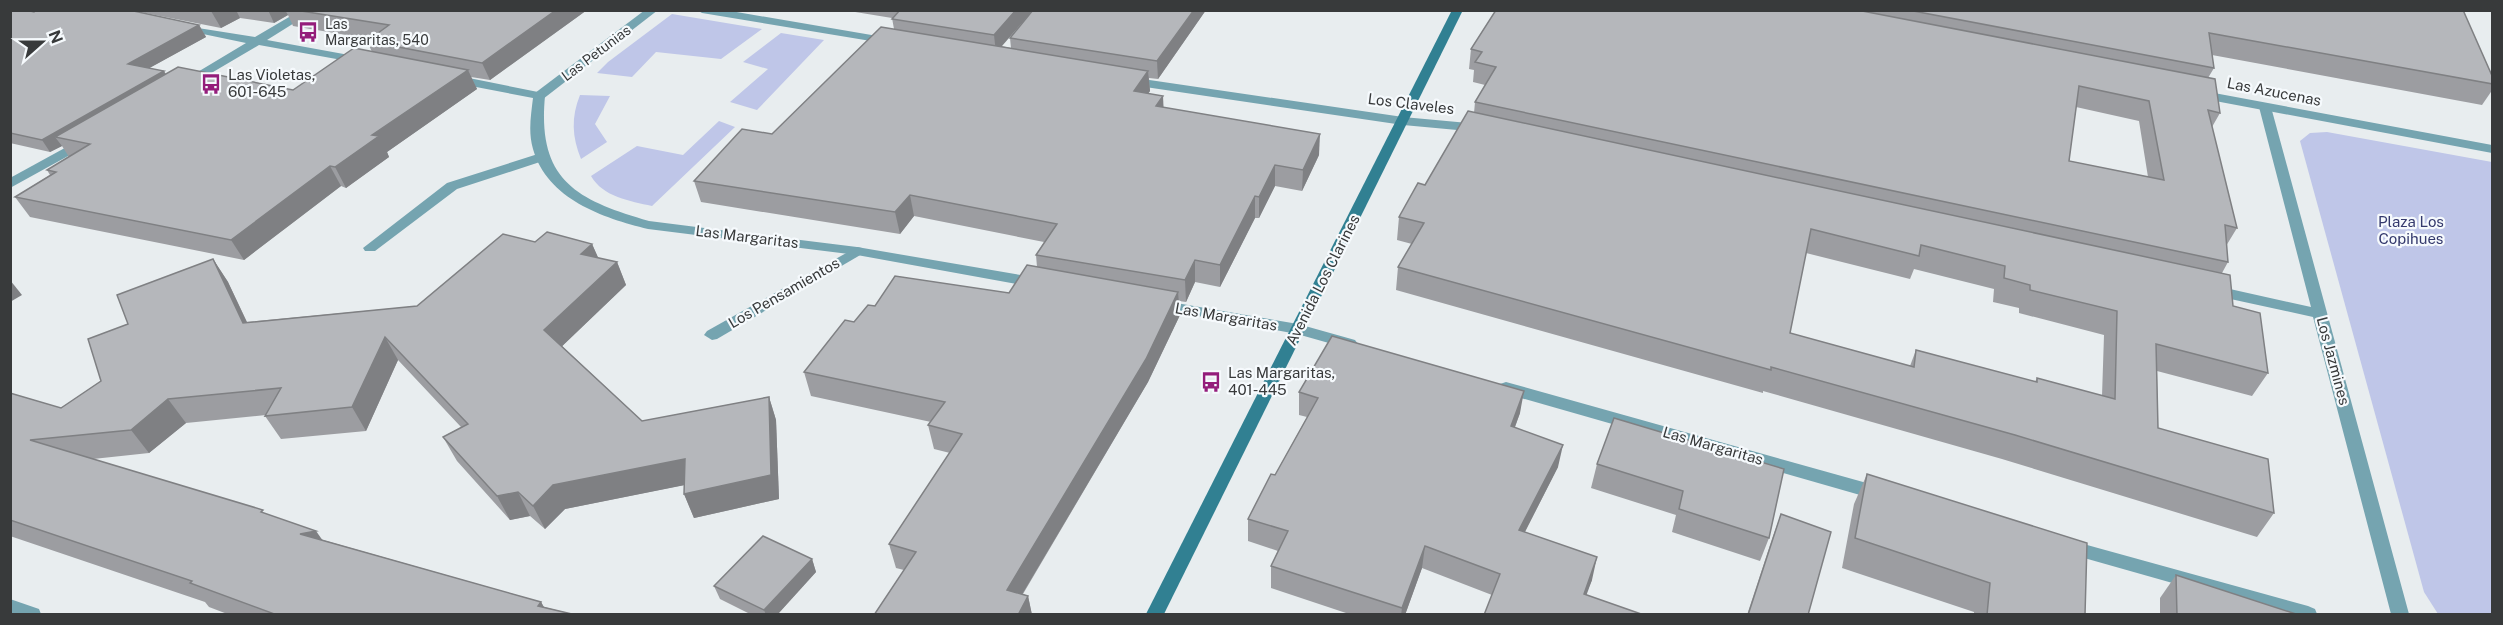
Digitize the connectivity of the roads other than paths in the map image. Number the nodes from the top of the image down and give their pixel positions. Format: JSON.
{"nodes":[{"id":1,"x":310,"y":10,"type":"edge"},
{"id":2,"x":653,"y":10,"type":"edge"},
{"id":3,"x":702,"y":10,"type":"edge"},
{"id":4,"x":1458,"y":10,"type":"edge"},
{"id":5,"x":165,"y":24,"type":"edge"},
{"id":6,"x":258,"y":41,"type":"junction"},
{"id":7,"x":898,"y":43,"type":"edge"},
{"id":8,"x":375,"y":64,"type":"edge"},
{"id":9,"x":445,"y":77,"type":"edge"},
{"id":10,"x":1114,"y":78,"type":"edge"},
{"id":11,"x":175,"y":88,"type":"edge"},
{"id":12,"x":2184,"y":92,"type":"edge"},
{"id":13,"x":539,"y":96,"type":"junction"},
{"id":14,"x":2265,"y":107,"type":"junction"},
{"id":15,"x":1403,"y":121,"type":"junction"},
{"id":16,"x":1494,"y":131,"type":"edge"},
{"id":17,"x":93,"y":136,"type":"edge"},
{"id":18,"x":2493,"y":149,"type":"edge"},
{"id":19,"x":541,"y":157,"type":"junction"},
{"id":20,"x":10,"y":184,"type":"edge"},
{"id":21,"x":370,"y":248,"type":"dead end"},
{"id":22,"x":857,"y":251,"type":"junction"},
{"id":23,"x":2193,"y":285,"type":"edge"},
{"id":24,"x":1054,"y":286,"type":"edge"},
{"id":25,"x":1147,"y":303,"type":"edge"},
{"id":26,"x":2321,"y":314,"type":"junction"},
{"id":27,"x":1298,"y":329,"type":"junction"},
{"id":28,"x":712,"y":335,"type":"dead end"},
{"id":29,"x":1367,"y":349,"type":"edge"},
{"id":30,"x":1494,"y":384,"type":"edge"},
{"id":31,"x":1895,"y":498,"type":"edge"},
{"id":32,"x":2056,"y":543,"type":"edge"},
{"id":33,"x":10,"y":607,"type":"edge"},
{"id":34,"x":32,"y":615,"type":"edge"},
{"id":35,"x":1155,"y":615,"type":"edge"},
{"id":36,"x":2308,"y":615,"type":"edge"},
{"id":37,"x":2400,"y":615,"type":"edge"}],
"edges":[{"from":1,"to":6,"type":"street"},
{"from":2,"to":13,"type":"street","name":"Las Petunias"},
{"from":3,"to":7,"type":"street"},
{"from":4,"to":15,"type":"main road","name":"Avenida Los Clarines"},
{"from":5,"to":6,"type":"street"},
{"from":6,"to":8,"type":"street"},
{"from":6,"to":11,"type":"street"},
{"from":9,"to":13,"type":"street"},
{"from":10,"to":15,"type":"street","name":"Los Claveles"},
{"from":12,"to":14,"type":"street","name":"Las Azucenas"},
{"from":13,"to":19,"type":"street","name":"Las Margaritas"},
{"from":14,"to":18,"type":"street","name":"Las Azucenas"},
{"from":14,"to":26,"type":"street","name":"Los Jazmines"},
{"from":15,"to":16,"type":"street","name":"Los Claveles"},
{"from":15,"to":27,"type":"main road","name":"Avenida Los Clarines"},
{"from":17,"to":20,"type":"street"},
{"from":19,"to":21,"type":"street"},
{"from":19,"to":22,"type":"street","name":"Las Margaritas"},
{"from":22,"to":24,"type":"street","name":"Las Margaritas"},
{"from":22,"to":28,"type":"street","name":"Los Pensamientos"},
{"from":23,"to":26,"type":"street"},
{"from":25,"to":27,"type":"street","name":"Las Margaritas"},
{"from":26,"to":37,"type":"street","name":"Los Jazmines"},
{"from":27,"to":29,"type":"street","name":"Las Margaritas"},
{"from":27,"to":35,"type":"main road","name":"Avenida Los Clarines"},
{"from":30,"to":31,"type":"street","name":"Las Margaritas"},
{"from":32,"to":36,"type":"street"},
{"from":33,"to":34,"type":"street"}]}
